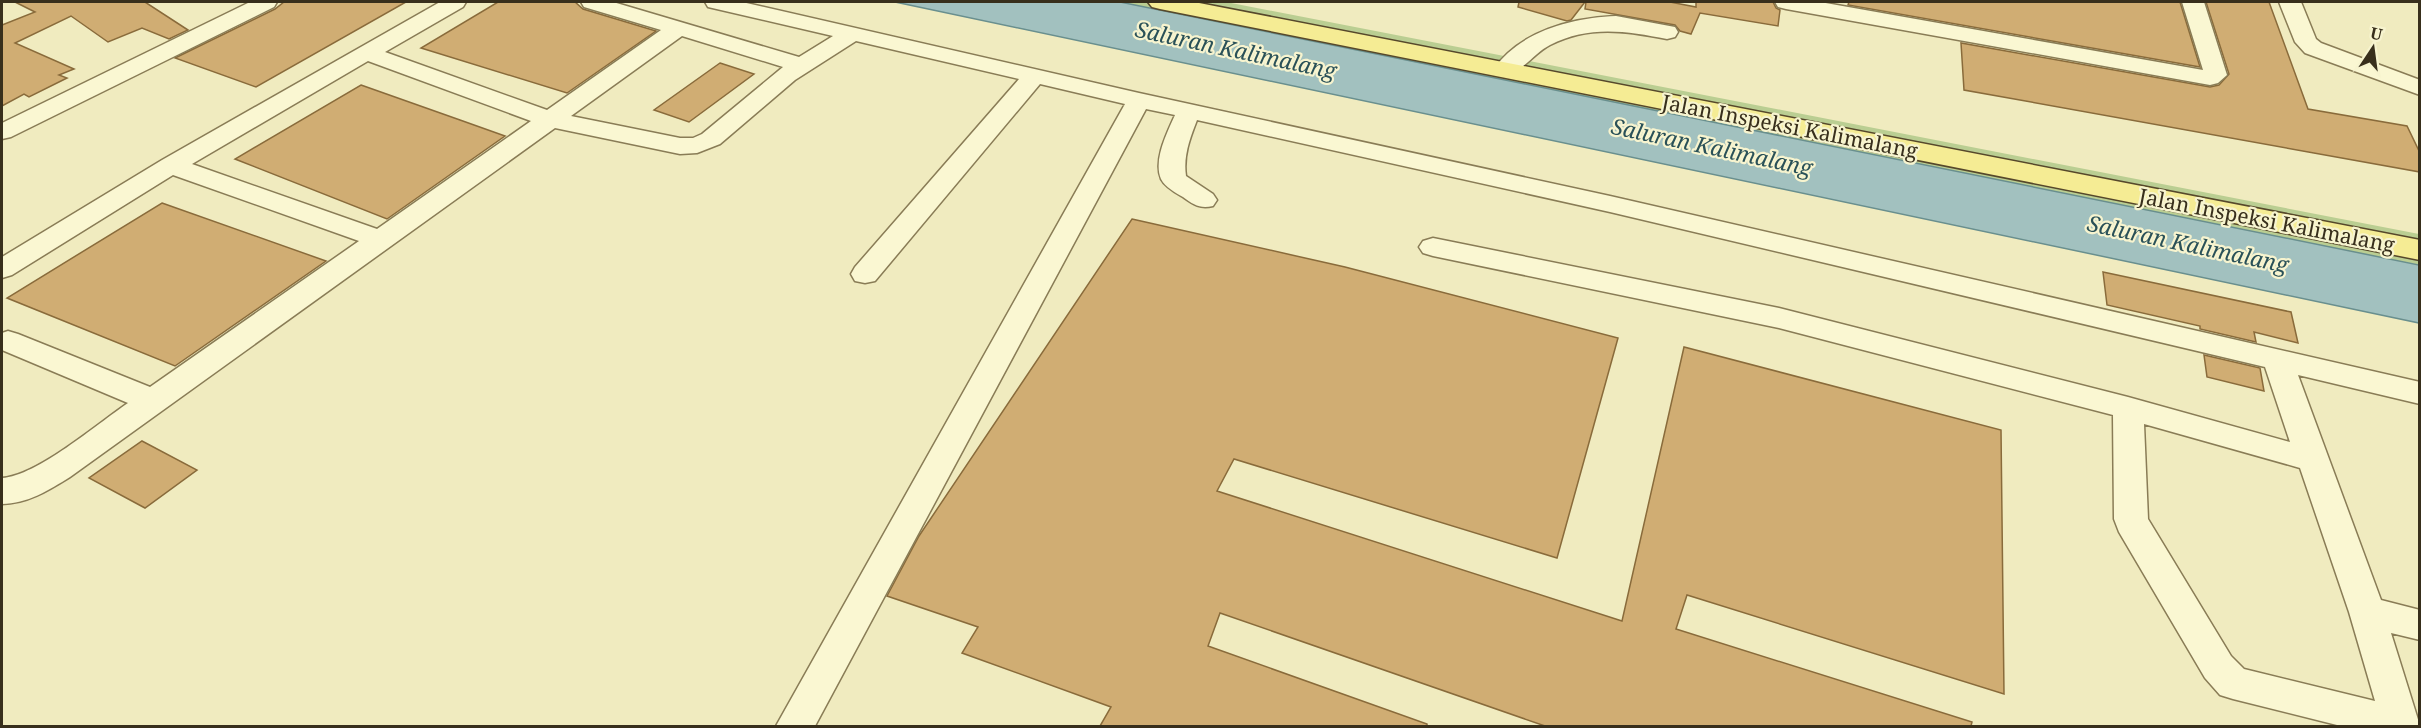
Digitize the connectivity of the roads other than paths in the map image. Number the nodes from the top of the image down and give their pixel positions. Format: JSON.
{"nodes":[{"id":1,"x":266,"y":2,"type":"edge"},
{"id":2,"x":420,"y":2,"type":"edge"},
{"id":3,"x":455,"y":2,"type":"edge"},
{"id":4,"x":592,"y":2,"type":"edge"},
{"id":5,"x":716,"y":2,"type":"edge"},
{"id":6,"x":1226,"y":2,"type":"edge"},
{"id":7,"x":1786,"y":2,"type":"edge"},
{"id":8,"x":2193,"y":2,"type":"edge"},
{"id":9,"x":2290,"y":2,"type":"edge"},
{"id":10,"x":1177,"y":3,"type":"edge"},
{"id":11,"x":680,"y":27,"type":"junction"},
{"id":12,"x":1667,"y":32,"type":"dead end"},
{"id":13,"x":852,"y":34,"type":"junction"},
{"id":14,"x":367,"y":53,"type":"junction"},
{"id":15,"x":801,"y":65,"type":"junction"},
{"id":16,"x":1509,"y":65,"type":"junction"},
{"id":17,"x":1034,"y":76,"type":"junction"},
{"id":18,"x":294,"y":85,"type":"junction"},
{"id":19,"x":2420,"y":88,"type":"edge"},
{"id":20,"x":1139,"y":100,"type":"junction"},
{"id":21,"x":1190,"y":111,"type":"junction"},
{"id":22,"x":548,"y":119,"type":"junction"},
{"id":23,"x":2,"y":132,"type":"edge"},
{"id":24,"x":1924,"y":144,"type":"junction"},
{"id":25,"x":171,"y":165,"type":"junction"},
{"id":26,"x":1204,"y":200,"type":"dead end"},
{"id":27,"x":2420,"y":234,"type":"edge"},
{"id":28,"x":36,"y":238,"type":"junction"},
{"id":29,"x":379,"y":239,"type":"junction"},
{"id":30,"x":1433,"y":247,"type":"dead end"},
{"id":31,"x":2,"y":248,"type":"edge"},
{"id":32,"x":2420,"y":250,"type":"edge"},
{"id":33,"x":2,"y":269,"type":"edge"},
{"id":34,"x":865,"y":274,"type":"dead end"},
{"id":35,"x":8,"y":340,"type":"dead end"},
{"id":36,"x":2277,"y":359,"type":"junction"},
{"id":37,"x":2420,"y":393,"type":"edge"},
{"id":38,"x":154,"y":401,"type":"junction"},
{"id":39,"x":2128,"y":408,"type":"junction"},
{"id":40,"x":2313,"y":460,"type":"junction"},
{"id":41,"x":2,"y":492,"type":"edge"},
{"id":42,"x":2367,"y":612,"type":"junction"},
{"id":43,"x":2420,"y":625,"type":"edge"},
{"id":44,"x":2401,"y":725,"type":"edge"},
{"id":45,"x":795,"y":726,"type":"edge"}],
"edges":[{"from":1,"to":23,"type":"street"},
{"from":2,"to":18,"type":"street"},
{"from":3,"to":14,"type":"street"},
{"from":4,"to":11,"type":"street"},
{"from":5,"to":13,"type":"street"},
{"from":6,"to":16,"type":"main road","name":"Jalan Inspeksi Kalimalang"},
{"from":7,"to":8,"type":"street"},
{"from":9,"to":19,"type":"street"},
{"from":10,"to":16,"type":"main road","name":"Jalan Inspeksi Kalimalang"},
{"from":11,"to":15,"type":"street"},
{"from":11,"to":22,"type":"street"},
{"from":12,"to":16,"type":"street"},
{"from":13,"to":15,"type":"street"},
{"from":13,"to":17,"type":"street"},
{"from":14,"to":18,"type":"street"},
{"from":14,"to":22,"type":"street"},
{"from":15,"to":22,"type":"street"},
{"from":16,"to":24,"type":"main road","name":"Jalan Inspeksi Kalimalang"},
{"from":17,"to":20,"type":"street"},
{"from":17,"to":34,"type":"street"},
{"from":18,"to":25,"type":"street"},
{"from":18,"to":28,"type":"street"},
{"from":20,"to":21,"type":"street"},
{"from":20,"to":45,"type":"street"},
{"from":21,"to":26,"type":"street"},
{"from":21,"to":36,"type":"street"},
{"from":22,"to":29,"type":"street"},
{"from":24,"to":27,"type":"main road","name":"Jalan Inspeksi Kalimalang"},
{"from":24,"to":32,"type":"main road","name":"Jalan Inspeksi Kalimalang"},
{"from":25,"to":28,"type":"street"},
{"from":25,"to":29,"type":"street"},
{"from":28,"to":31,"type":"street"},
{"from":28,"to":33,"type":"street"},
{"from":29,"to":38,"type":"street"},
{"from":30,"to":39,"type":"street"},
{"from":35,"to":38,"type":"street"},
{"from":36,"to":37,"type":"street"},
{"from":36,"to":40,"type":"street"},
{"from":38,"to":41,"type":"street"},
{"from":39,"to":40,"type":"street"},
{"from":39,"to":44,"type":"street"},
{"from":40,"to":42,"type":"street"},
{"from":42,"to":43,"type":"street"},
{"from":42,"to":44,"type":"street"}]}
